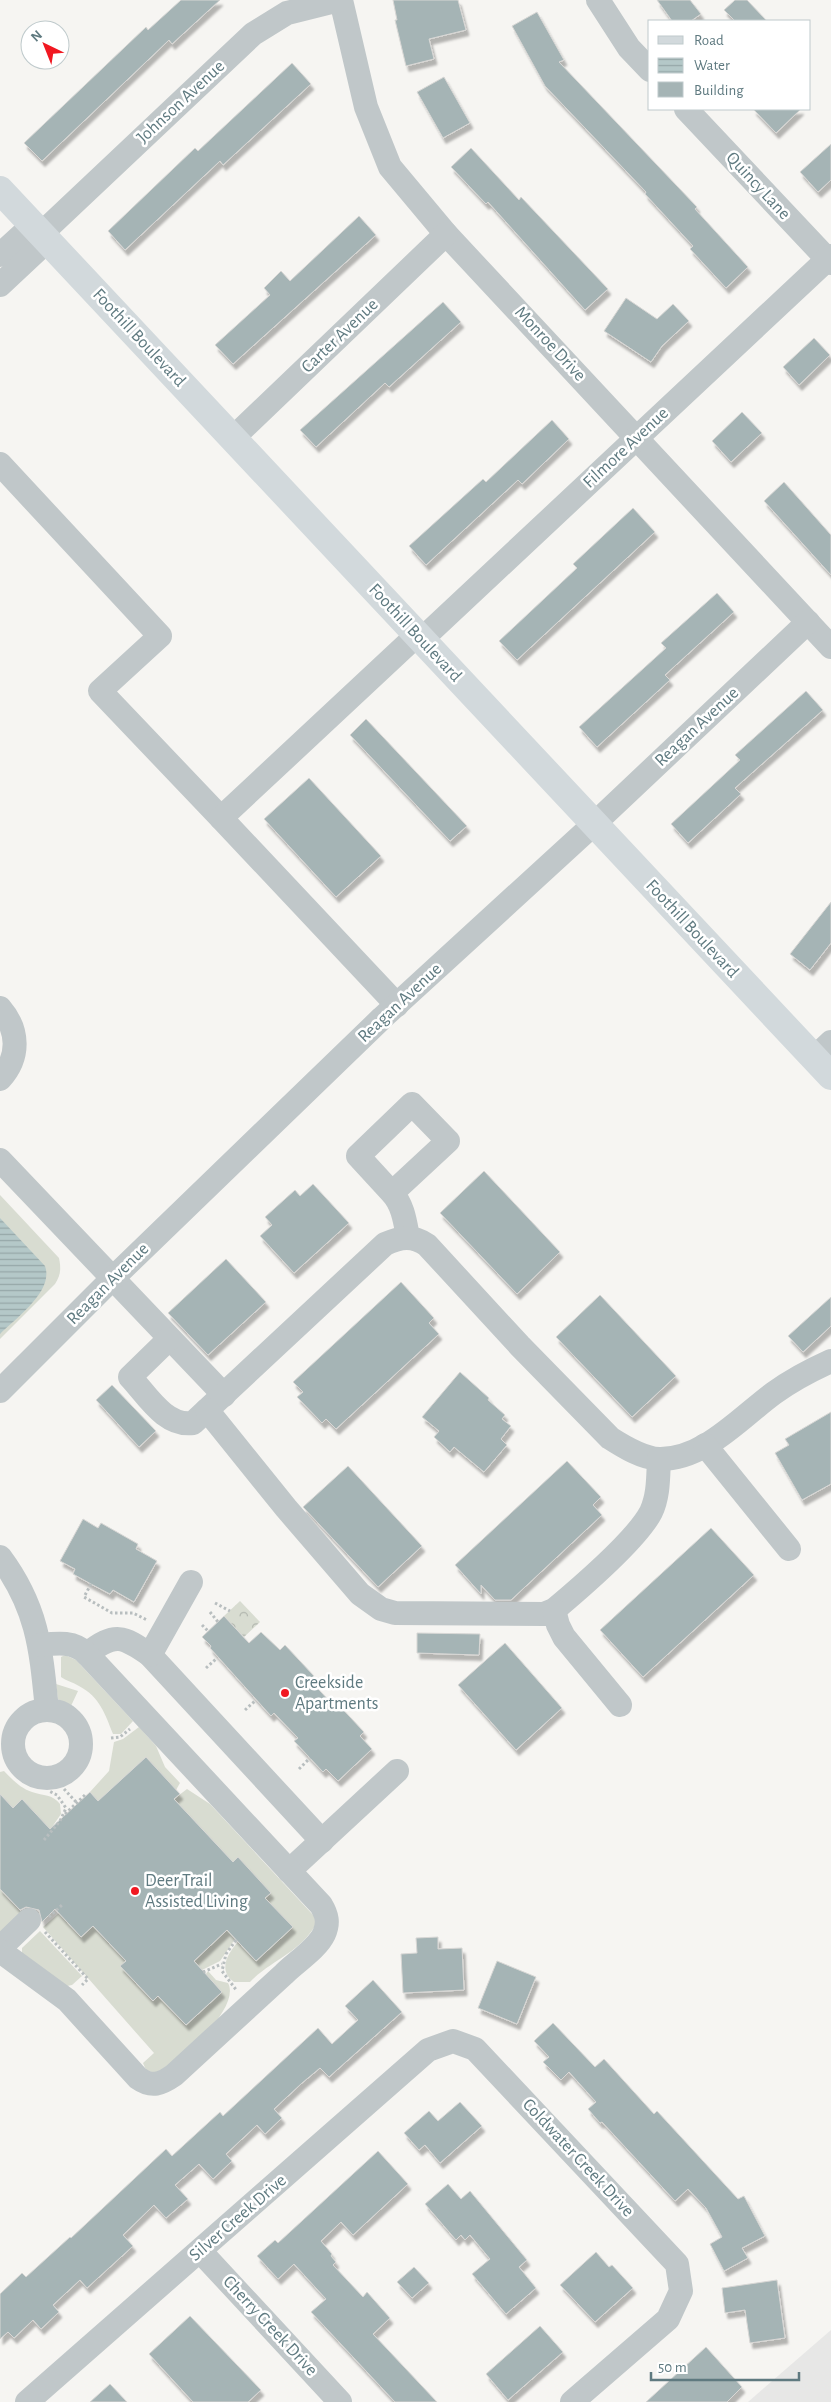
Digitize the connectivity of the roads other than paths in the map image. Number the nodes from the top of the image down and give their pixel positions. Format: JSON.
{"nodes":[{"id":1,"x":340,"y":0,"type":"edge"},
{"id":2,"x":598,"y":0,"type":"edge"},
{"id":3,"x":648,"y":68,"type":"edge"},
{"id":4,"x":687,"y":110,"type":"edge"},
{"id":5,"x":0,"y":190,"type":"edge"},
{"id":6,"x":40,"y":233,"type":"junction"},
{"id":7,"x":446,"y":234,"type":"junction"},
{"id":8,"x":0,"y":255,"type":"edge"},
{"id":9,"x":830,"y":259,"type":"edge"},
{"id":10,"x":0,"y":285,"type":"edge"},
{"id":11,"x":637,"y":437,"type":"junction"},
{"id":12,"x":233,"y":438,"type":"junction"},
{"id":13,"x":0,"y":464,"type":"edge"},
{"id":14,"x":808,"y":622,"type":"junction"},
{"id":15,"x":419,"y":638,"type":"junction"},
{"id":16,"x":831,"y":647,"type":"edge"},
{"id":17,"x":221,"y":818,"type":"junction"},
{"id":18,"x":594,"y":824,"type":"junction"},
{"id":19,"x":396,"y":1005,"type":"junction"},
{"id":20,"x":0,"y":1008,"type":"edge"},
{"id":21,"x":825,"y":1059,"type":"edge"},
{"id":22,"x":0,"y":1079,"type":"edge"},
{"id":23,"x":0,"y":1160,"type":"edge"},
{"id":24,"x":392,"y":1193,"type":"dead end"},
{"id":25,"x":408,"y":1237,"type":"junction"},
{"id":26,"x":112,"y":1280,"type":"junction"},
{"id":27,"x":169,"y":1339,"type":"junction"},
{"id":28,"x":831,"y":1361,"type":"edge"},
{"id":29,"x":0,"y":1391,"type":"edge"},
{"id":30,"x":215,"y":1403,"type":"junction"},
{"id":31,"x":705,"y":1445,"type":"junction"},
{"id":32,"x":658,"y":1459,"type":"junction"},
{"id":33,"x":789,"y":1549,"type":"dead end"},
{"id":34,"x":0,"y":1557,"type":"edge"},
{"id":35,"x":191,"y":1582,"type":"dead end"},
{"id":36,"x":554,"y":1610,"type":"junction"},
{"id":37,"x":40,"y":1645,"type":"junction"},
{"id":38,"x":88,"y":1654,"type":"junction"},
{"id":39,"x":150,"y":1655,"type":"junction"},
{"id":40,"x":620,"y":1705,"type":"dead end"},
{"id":41,"x":47,"y":1710,"type":"junction"},
{"id":42,"x":6,"y":1743,"type":"edge"},
{"id":43,"x":397,"y":1771,"type":"dead end"},
{"id":44,"x":322,"y":1841,"type":"junction"},
{"id":45,"x":289,"y":1871,"type":"junction"},
{"id":46,"x":38,"y":1922,"type":"road end"},
{"id":47,"x":0,"y":1949,"type":"edge"},
{"id":48,"x":291,"y":1967,"type":"junction"},
{"id":49,"x":226,"y":2028,"type":"junction"},
{"id":50,"x":453,"y":2041,"type":"joint"},
{"id":51,"x":200,"y":2251,"type":"junction"},
{"id":52,"x":27,"y":2402,"type":"edge"},
{"id":53,"x":340,"y":2402,"type":"edge"},
{"id":54,"x":572,"y":2402,"type":"edge"}],
"edges":[{"from":1,"to":6,"type":"street","name":"Johnson Avenue"},
{"from":1,"to":7,"type":"street","name":"Monroe Drive"},
{"from":2,"to":3,"type":"street"},
{"from":4,"to":9,"type":"street","name":"Quincy Lane"},
{"from":5,"to":6,"type":"main road","name":"Foothill Boulevard"},
{"from":6,"to":8,"type":"street"},
{"from":6,"to":10,"type":"street"},
{"from":6,"to":12,"type":"main road","name":"Foothill Boulevard"},
{"from":7,"to":11,"type":"street","name":"Monroe Drive"},
{"from":7,"to":12,"type":"street","name":"Carter Avenue"},
{"from":9,"to":11,"type":"street","name":"Filmore Avenue"},
{"from":11,"to":14,"type":"street","name":"Monroe Drive"},
{"from":11,"to":15,"type":"street","name":"Filmore Avenue"},
{"from":12,"to":15,"type":"main road","name":"Foothill Boulevard"},
{"from":13,"to":17,"type":"street"},
{"from":14,"to":16,"type":"street","name":"Monroe Drive"},
{"from":14,"to":18,"type":"street","name":"Reagan Avenue"},
{"from":15,"to":17,"type":"street","name":"Filmore Avenue"},
{"from":15,"to":18,"type":"main road","name":"Foothill Boulevard"},
{"from":17,"to":19,"type":"street"},
{"from":18,"to":19,"type":"street","name":"Reagan Avenue"},
{"from":18,"to":21,"type":"main road","name":"Foothill Boulevard"},
{"from":19,"to":26,"type":"street","name":"Reagan Avenue"},
{"from":20,"to":22,"type":"street"},
{"from":23,"to":26,"type":"street"},
{"from":24,"to":25,"type":"street"},
{"from":25,"to":30,"type":"street"},
{"from":25,"to":32,"type":"street"},
{"from":26,"to":27,"type":"street"},
{"from":26,"to":29,"type":"street","name":"Reagan Avenue"},
{"from":27,"to":30,"type":"street"},
{"from":27,"to":30,"type":"street"},
{"from":28,"to":31,"type":"street"},
{"from":30,"to":36,"type":"street"},
{"from":31,"to":32,"type":"street"},
{"from":31,"to":33,"type":"street"},
{"from":32,"to":36,"type":"street"},
{"from":34,"to":37,"type":"street"},
{"from":35,"to":39,"type":"street"},
{"from":36,"to":40,"type":"street"},
{"from":37,"to":38,"type":"street"},
{"from":37,"to":41,"type":"street"},
{"from":38,"to":39,"type":"street"},
{"from":38,"to":45,"type":"street"},
{"from":39,"to":44,"type":"street"},
{"from":41,"to":42,"type":"street"},
{"from":41,"to":42,"type":"street"},
{"from":43,"to":44,"type":"street"},
{"from":44,"to":45,"type":"street"},
{"from":45,"to":48,"type":"street"},
{"from":46,"to":47,"type":"street"},
{"from":47,"to":49,"type":"street"},
{"from":48,"to":49,"type":"street"},
{"from":48,"to":49,"type":"street"},
{"from":50,"to":51,"type":"street","name":"Silver Creek Drive"},
{"from":50,"to":54,"type":"street","name":"Coldwater Creek Drive"},
{"from":51,"to":52,"type":"street","name":"Silver Creek Drive"},
{"from":51,"to":53,"type":"street","name":"Cherry Creek Drive"}]}
